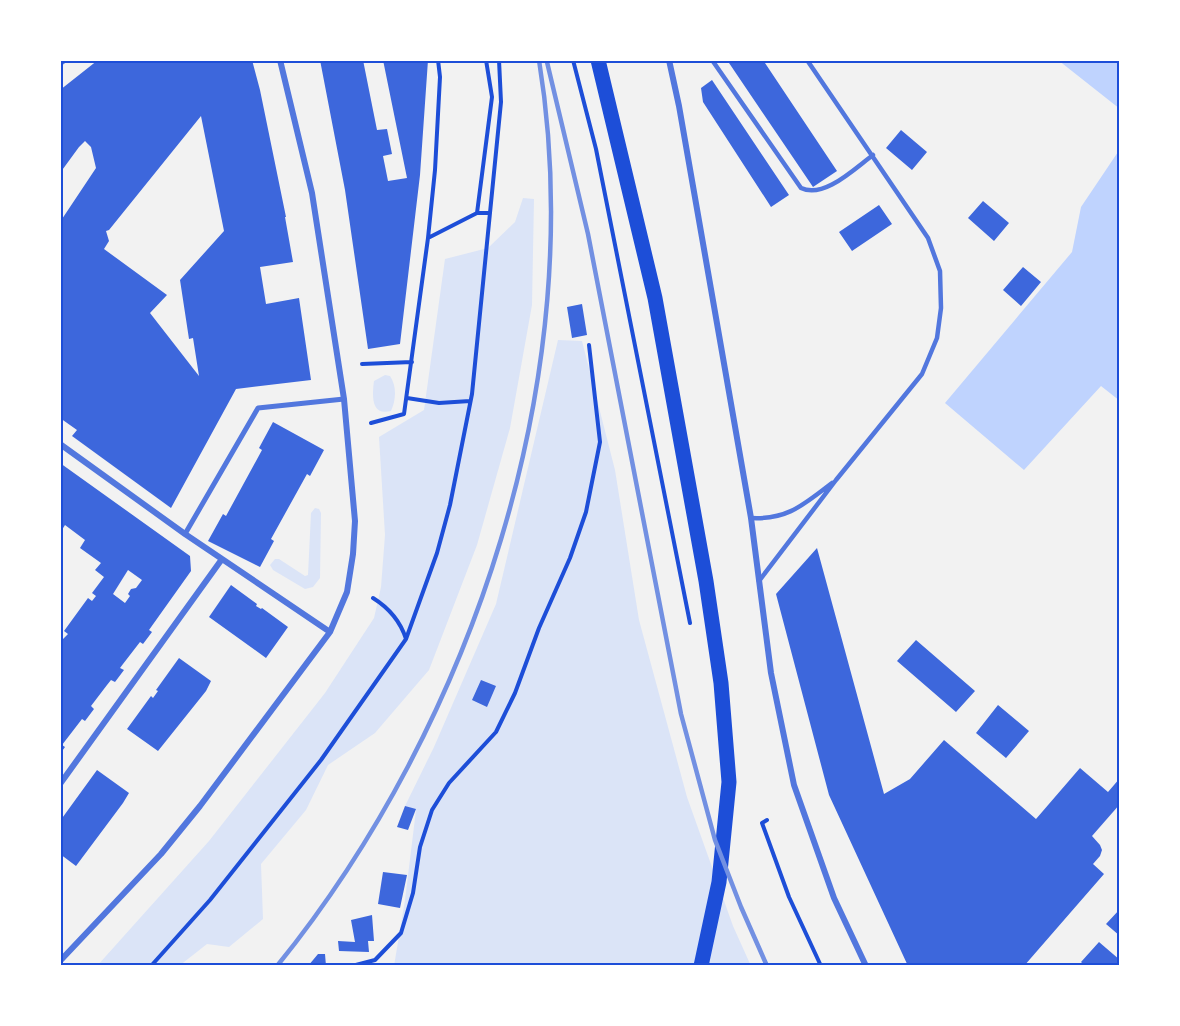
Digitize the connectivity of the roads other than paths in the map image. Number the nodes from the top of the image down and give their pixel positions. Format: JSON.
{"nodes":[{"id":1,"x":64,"y":60,"type":"edge"},
{"id":2,"x":280,"y":60,"type":"edge"},
{"id":3,"x":598,"y":60,"type":"edge"},
{"id":4,"x":669,"y":60,"type":"edge"},
{"id":5,"x":712,"y":60,"type":"edge"},
{"id":6,"x":807,"y":60,"type":"edge"},
{"id":7,"x":60,"y":63,"type":"edge"},
{"id":8,"x":873,"y":155,"type":"junction"},
{"id":9,"x":344,"y":399,"type":"junction"},
{"id":10,"x":60,"y":444,"type":"edge"},
{"id":11,"x":836,"y":480,"type":"junction"},
{"id":12,"x":751,"y":518,"type":"junction"},
{"id":13,"x":184,"y":534,"type":"junction"},
{"id":14,"x":222,"y":560,"type":"junction"},
{"id":15,"x":759,"y":581,"type":"junction"},
{"id":16,"x":330,"y":632,"type":"junction"},
{"id":17,"x":60,"y":784,"type":"edge"},
{"id":18,"x":60,"y":961,"type":"edge"},
{"id":19,"x":701,"y":966,"type":"edge"},
{"id":20,"x":867,"y":966,"type":"edge"}],
"edges":[{"from":1,"to":7,"type":"street"},
{"from":2,"to":9,"type":"street"},
{"from":3,"to":19,"type":"main road"},
{"from":4,"to":12,"type":"street"},
{"from":5,"to":8,"type":"lane"},
{"from":6,"to":8,"type":"lane"},
{"from":8,"to":11,"type":"lane"},
{"from":9,"to":13,"type":"street"},
{"from":9,"to":16,"type":"street"},
{"from":10,"to":13,"type":"street"},
{"from":11,"to":12,"type":"lane"},
{"from":11,"to":15,"type":"lane"},
{"from":12,"to":15,"type":"street"},
{"from":13,"to":14,"type":"street"},
{"from":14,"to":16,"type":"street"},
{"from":14,"to":17,"type":"street"},
{"from":15,"to":20,"type":"street"},
{"from":16,"to":18,"type":"street"}]}
